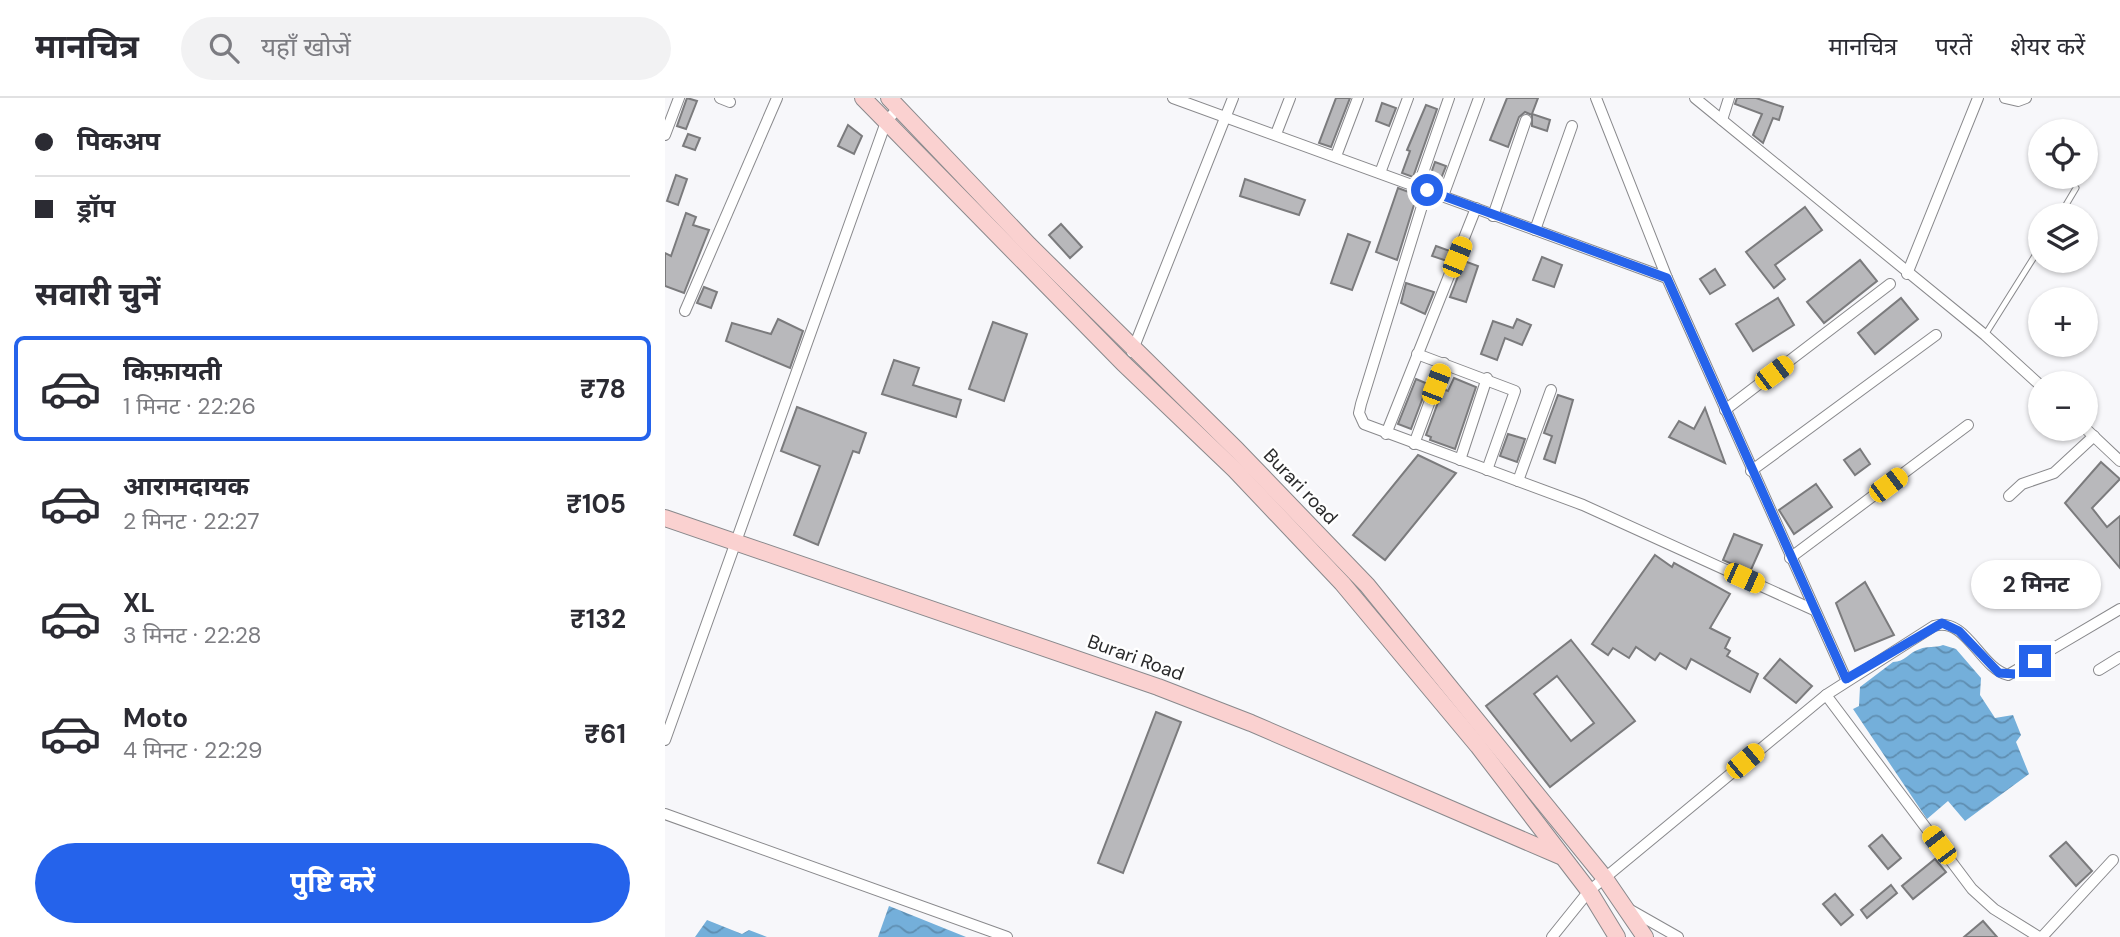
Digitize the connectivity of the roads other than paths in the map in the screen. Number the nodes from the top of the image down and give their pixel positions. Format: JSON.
{"nodes":[{"id":1,"x":679,"y":98,"type":"edge"},
{"id":2,"x":776,"y":98,"type":"edge"},
{"id":3,"x":863,"y":98,"type":"edge"},
{"id":4,"x":1173,"y":98,"type":"edge"},
{"id":5,"x":1233,"y":98,"type":"edge"},
{"id":6,"x":1290,"y":98,"type":"edge"},
{"id":7,"x":1358,"y":98,"type":"edge"},
{"id":8,"x":1408,"y":98,"type":"edge"},
{"id":9,"x":1449,"y":98,"type":"edge"},
{"id":10,"x":1479,"y":98,"type":"edge"},
{"id":11,"x":1596,"y":98,"type":"edge"},
{"id":12,"x":1695,"y":98,"type":"edge"},
{"id":13,"x":1729,"y":98,"type":"edge"},
{"id":14,"x":1978,"y":98,"type":"edge"},
{"id":15,"x":2005,"y":98,"type":"edge"},
{"id":16,"x":2026,"y":98,"type":"edge"},
{"id":17,"x":893,"y":103,"type":"edge"},
{"id":18,"x":1226,"y":116,"type":"junction"},
{"id":19,"x":1526,"y":120,"type":"dead end"},
{"id":20,"x":1722,"y":120,"type":"junction"},
{"id":21,"x":886,"y":122,"type":"junction"},
{"id":22,"x":1572,"y":126,"type":"dead end"},
{"id":23,"x":1276,"y":134,"type":"junction"},
{"id":24,"x":665,"y":135,"type":"edge"},
{"id":25,"x":1336,"y":156,"type":"junction"},
{"id":26,"x":1380,"y":173,"type":"junction"},
{"id":27,"x":1423,"y":188,"type":"junction"},
{"id":28,"x":1443,"y":195,"type":"junction"},
{"id":29,"x":1476,"y":208,"type":"junction"},
{"id":30,"x":1493,"y":216,"type":"junction"},
{"id":31,"x":1535,"y":230,"type":"junction"},
{"id":32,"x":2028,"y":267,"type":"edge"},
{"id":33,"x":1907,"y":274,"type":"junction"},
{"id":34,"x":1667,"y":278,"type":"junction"},
{"id":35,"x":1890,"y":284,"type":"dead end"},
{"id":36,"x":685,"y":311,"type":"dead end"},
{"id":37,"x":1936,"y":335,"type":"dead end"},
{"id":38,"x":1985,"y":335,"type":"junction"},
{"id":39,"x":1135,"y":349,"type":"junction"},
{"id":40,"x":1417,"y":354,"type":"junction"},
{"id":41,"x":1123,"y":363,"type":"junction"},
{"id":42,"x":1444,"y":363,"type":"junction"},
{"id":43,"x":2028,"y":374,"type":"edge"},
{"id":44,"x":1487,"y":378,"type":"junction"},
{"id":45,"x":1551,"y":390,"type":"dead end"},
{"id":46,"x":1725,"y":410,"type":"junction"},
{"id":47,"x":1968,"y":425,"type":"dead end"},
{"id":48,"x":1386,"y":433,"type":"junction"},
{"id":49,"x":2098,"y":440,"type":"edge"},
{"id":50,"x":2083,"y":441,"type":"edge"},
{"id":51,"x":1414,"y":444,"type":"junction"},
{"id":52,"x":1460,"y":460,"type":"junction"},
{"id":53,"x":2120,"y":461,"type":"edge"},
{"id":54,"x":1487,"y":470,"type":"junction"},
{"id":55,"x":1751,"y":471,"type":"junction"},
{"id":56,"x":1518,"y":481,"type":"junction"},
{"id":57,"x":2009,"y":496,"type":"dead end"},
{"id":58,"x":665,"y":518,"type":"edge"},
{"id":59,"x":736,"y":541,"type":"junction"},
{"id":60,"x":1790,"y":558,"type":"junction"},
{"id":61,"x":2120,"y":609,"type":"edge"},
{"id":62,"x":1814,"y":610,"type":"junction"},
{"id":63,"x":2120,"y":657,"type":"edge"},
{"id":64,"x":2099,"y":670,"type":"dead end"},
{"id":65,"x":1846,"y":679,"type":"junction"},
{"id":66,"x":1826,"y":695,"type":"junction"},
{"id":67,"x":665,"y":740,"type":"edge"},
{"id":68,"x":665,"y":814,"type":"edge"},
{"id":69,"x":1583,"y":851,"type":"junction"},
{"id":70,"x":1561,"y":856,"type":"junction"},
{"id":71,"x":2113,"y":860,"type":"dead end"},
{"id":72,"x":1604,"y":877,"type":"junction"},
{"id":73,"x":1589,"y":891,"type":"junction"},
{"id":74,"x":1625,"y":906,"type":"junction"},
{"id":75,"x":1007,"y":937,"type":"edge"},
{"id":76,"x":1552,"y":937,"type":"edge"},
{"id":77,"x":1617,"y":937,"type":"edge"},
{"id":78,"x":1645,"y":937,"type":"edge"},
{"id":79,"x":1678,"y":937,"type":"edge"},
{"id":80,"x":2041,"y":937,"type":"edge"}],
"edges":[{"from":1,"to":24,"type":"street"},
{"from":2,"to":36,"type":"street"},
{"from":3,"to":21,"type":"main road","name":"Burari road"},
{"from":4,"to":18,"type":"street"},
{"from":5,"to":18,"type":"street"},
{"from":6,"to":23,"type":"street"},
{"from":7,"to":25,"type":"street"},
{"from":8,"to":26,"type":"street"},
{"from":9,"to":27,"type":"street"},
{"from":10,"to":28,"type":"street"},
{"from":11,"to":34,"type":"street"},
{"from":12,"to":20,"type":"street"},
{"from":13,"to":20,"type":"street"},
{"from":14,"to":33,"type":"street"},
{"from":15,"to":16,"type":"street"},
{"from":17,"to":21,"type":"street"},
{"from":17,"to":39,"type":"main road","name":"Burari road"},
{"from":18,"to":23,"type":"street"},
{"from":18,"to":39,"type":"street"},
{"from":19,"to":30,"type":"street"},
{"from":20,"to":33,"type":"street"},
{"from":21,"to":41,"type":"main road","name":"Burari road"},
{"from":21,"to":59,"type":"street"},
{"from":22,"to":31,"type":"street"},
{"from":23,"to":25,"type":"street"},
{"from":25,"to":26,"type":"street"},
{"from":26,"to":27,"type":"street"},
{"from":27,"to":28,"type":"street"},
{"from":27,"to":48,"type":"street"},
{"from":28,"to":29,"type":"street"},
{"from":29,"to":30,"type":"street"},
{"from":29,"to":40,"type":"street"},
{"from":30,"to":31,"type":"street"},
{"from":31,"to":34,"type":"street"},
{"from":32,"to":38,"type":"lane"},
{"from":33,"to":38,"type":"street"},
{"from":34,"to":46,"type":"street"},
{"from":35,"to":46,"type":"street"},
{"from":37,"to":55,"type":"street"},
{"from":38,"to":43,"type":"street"},
{"from":39,"to":41,"type":"street"},
{"from":39,"to":69,"type":"main road","name":"Burari road"},
{"from":40,"to":42,"type":"street"},
{"from":40,"to":48,"type":"street"},
{"from":41,"to":70,"type":"main road","name":"Burari road"},
{"from":42,"to":44,"type":"street"},
{"from":42,"to":51,"type":"street"},
{"from":44,"to":52,"type":"street"},
{"from":44,"to":54,"type":"street"},
{"from":45,"to":56,"type":"street"},
{"from":46,"to":55,"type":"street"},
{"from":47,"to":60,"type":"street"},
{"from":48,"to":51,"type":"street"},
{"from":49,"to":53,"type":"street"},
{"from":50,"to":57,"type":"street"},
{"from":51,"to":52,"type":"street"},
{"from":52,"to":54,"type":"street"},
{"from":54,"to":56,"type":"street"},
{"from":55,"to":60,"type":"street"},
{"from":56,"to":62,"type":"street"},
{"from":58,"to":59,"type":"main road","name":"Burari Road"},
{"from":59,"to":67,"type":"street"},
{"from":59,"to":70,"type":"main road","name":"Burari Road"},
{"from":60,"to":62,"type":"street"},
{"from":61,"to":65,"type":"street"},
{"from":62,"to":65,"type":"street"},
{"from":63,"to":64,"type":"street"},
{"from":65,"to":66,"type":"street"},
{"from":66,"to":72,"type":"street"},
{"from":66,"to":80,"type":"street"},
{"from":68,"to":75,"type":"street"},
{"from":69,"to":70,"type":"main road"},
{"from":69,"to":72,"type":"main road","name":"Burari road"},
{"from":70,"to":73,"type":"main road","name":"Burari road"},
{"from":71,"to":80,"type":"street"},
{"from":72,"to":73,"type":"street"},
{"from":72,"to":74,"type":"main road","name":"Burari road"},
{"from":73,"to":76,"type":"street"},
{"from":73,"to":77,"type":"main road","name":"Burari road"},
{"from":74,"to":78,"type":"main road","name":"Burari road"},
{"from":74,"to":79,"type":"street"}]}
